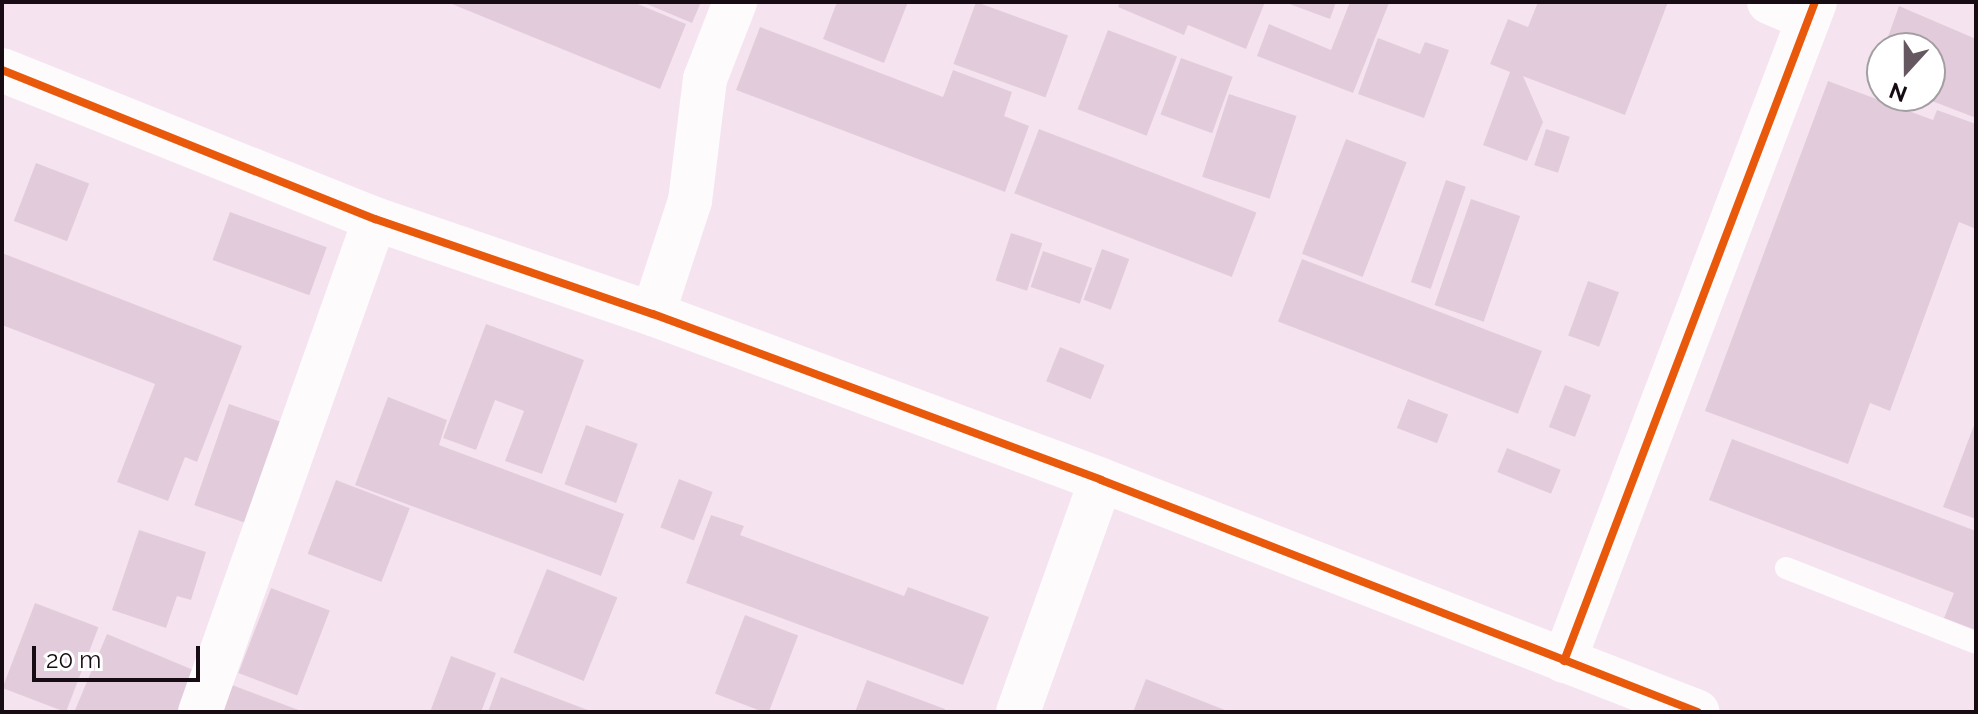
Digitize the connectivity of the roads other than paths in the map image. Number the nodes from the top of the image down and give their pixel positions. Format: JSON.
{"nodes":[{"id":1,"x":735,"y":2,"type":"edge"},
{"id":2,"x":1797,"y":8,"type":"edge"},
{"id":3,"x":2,"y":70,"type":"edge"},
{"id":4,"x":375,"y":219,"type":"junction"},
{"id":5,"x":653,"y":314,"type":"junction"},
{"id":6,"x":1101,"y":480,"type":"junction"},
{"id":7,"x":1786,"y":568,"type":"dead end"},
{"id":8,"x":1976,"y":643,"type":"edge"},
{"id":9,"x":1564,"y":661,"type":"junction"},
{"id":10,"x":200,"y":712,"type":"edge"},
{"id":11,"x":1018,"y":712,"type":"edge"},
{"id":12,"x":1698,"y":712,"type":"edge"}],
"edges":[{"from":1,"to":5,"type":"street"},
{"from":2,"to":9,"type":"street"},
{"from":3,"to":4,"type":"street"},
{"from":4,"to":5,"type":"street"},
{"from":4,"to":10,"type":"street"},
{"from":5,"to":6,"type":"street"},
{"from":6,"to":9,"type":"street"},
{"from":6,"to":11,"type":"street"},
{"from":7,"to":8,"type":"lane"},
{"from":9,"to":12,"type":"street"}]}
